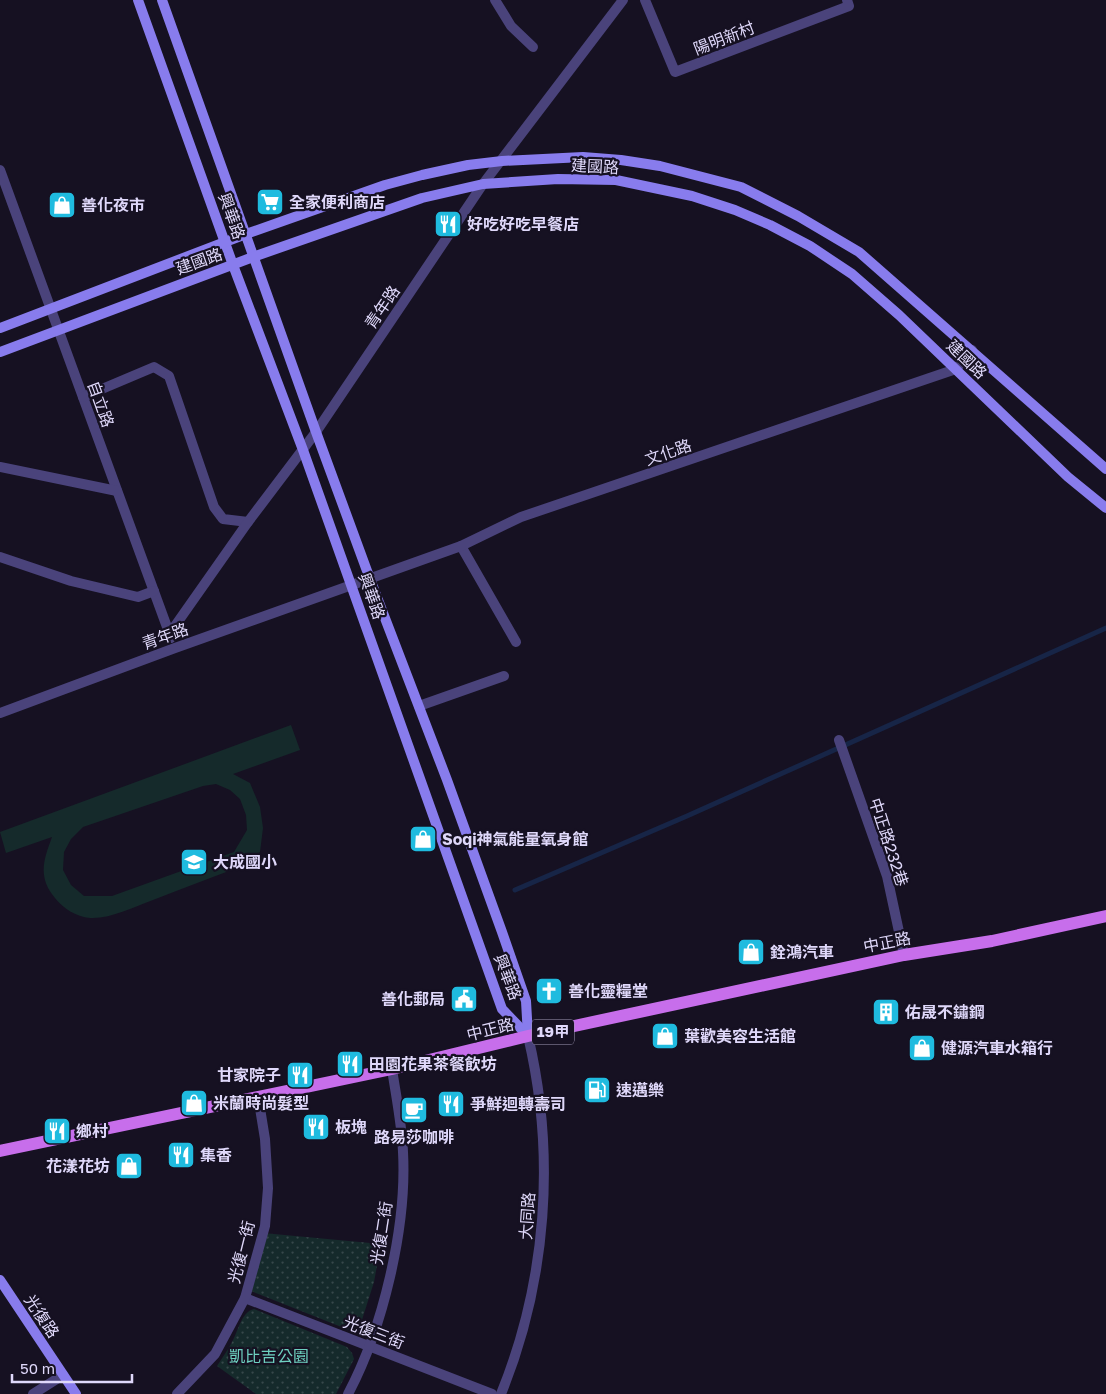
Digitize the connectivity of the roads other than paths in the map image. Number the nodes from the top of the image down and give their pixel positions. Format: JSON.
{"nodes":[{"id":1,"x":138,"y":0,"type":"edge"},
{"id":2,"x":162,"y":0,"type":"edge"},
{"id":3,"x":495,"y":0,"type":"edge"},
{"id":4,"x":623,"y":0,"type":"edge"},
{"id":5,"x":645,"y":0,"type":"edge"},
{"id":6,"x":847,"y":0,"type":"edge"},
{"id":7,"x":533,"y":47,"type":"dead end"},
{"id":8,"x":502,"y":160,"type":"junction"},
{"id":9,"x":0,"y":170,"type":"edge"},
{"id":10,"x":483,"y":184,"type":"junction"},
{"id":11,"x":246,"y":234,"type":"junction"},
{"id":12,"x":225,"y":242,"type":"junction"},
{"id":13,"x":253,"y":257,"type":"junction"},
{"id":14,"x":233,"y":265,"type":"junction"},
{"id":15,"x":51,"y":309,"type":"junction"},
{"id":16,"x":0,"y":328,"type":"edge"},
{"id":17,"x":59,"y":330,"type":"junction"},
{"id":18,"x":972,"y":350,"type":"junction"},
{"id":19,"x":0,"y":352,"type":"edge"},
{"id":20,"x":956,"y":369,"type":"junction"},
{"id":21,"x":83,"y":397,"type":"junction"},
{"id":22,"x":316,"y":432,"type":"junction"},
{"id":23,"x":303,"y":450,"type":"junction"},
{"id":24,"x":0,"y":467,"type":"edge"},
{"id":25,"x":1106,"y":469,"type":"edge"},
{"id":26,"x":118,"y":491,"type":"junction"},
{"id":27,"x":1106,"y":508,"type":"edge"},
{"id":28,"x":248,"y":522,"type":"junction"},
{"id":29,"x":461,"y":546,"type":"junction"},
{"id":30,"x":0,"y":557,"type":"edge"},
{"id":31,"x":370,"y":579,"type":"junction"},
{"id":32,"x":352,"y":585,"type":"junction"},
{"id":33,"x":154,"y":591,"type":"junction"},
{"id":34,"x":170,"y":633,"type":"junction"},
{"id":35,"x":516,"y":642,"type":"dead end"},
{"id":36,"x":175,"y":648,"type":"junction"},
{"id":37,"x":504,"y":676,"type":"dead end"},
{"id":38,"x":419,"y":706,"type":"junction"},
{"id":39,"x":0,"y":713,"type":"edge"},
{"id":40,"x":839,"y":740,"type":"dead end"},
{"id":41,"x":1106,"y":916,"type":"edge"},
{"id":42,"x":904,"y":955,"type":"junction"},
{"id":43,"x":528,"y":1036,"type":"junction"},
{"id":44,"x":392,"y":1069,"type":"junction"},
{"id":45,"x":258,"y":1096,"type":"junction"},
{"id":46,"x":0,"y":1151,"type":"edge"},
{"id":47,"x":0,"y":1280,"type":"edge"},
{"id":48,"x":245,"y":1298,"type":"junction"},
{"id":49,"x":370,"y":1346,"type":"junction"},
{"id":50,"x":63,"y":1375,"type":"junction"},
{"id":51,"x":32,"y":1394,"type":"edge"},
{"id":52,"x":76,"y":1394,"type":"edge"},
{"id":53,"x":178,"y":1394,"type":"edge"},
{"id":54,"x":348,"y":1394,"type":"edge"},
{"id":55,"x":492,"y":1394,"type":"edge"},
{"id":56,"x":501,"y":1394,"type":"edge"}],
"edges":[{"from":1,"to":12,"type":"street","name":"興華路"},
{"from":2,"to":11,"type":"street","name":"興華路"},
{"from":3,"to":7,"type":"street"},
{"from":4,"to":8,"type":"street","name":"青年路"},
{"from":5,"to":6,"type":"street","name":"陽明新村"},
{"from":8,"to":10,"type":"street","name":"青年路"},
{"from":8,"to":11,"type":"street","name":"建國路"},
{"from":8,"to":18,"type":"street","name":"建國路"},
{"from":9,"to":15,"type":"street","name":"自立路"},
{"from":10,"to":13,"type":"street","name":"建國路"},
{"from":10,"to":20,"type":"street","name":"建國路"},
{"from":10,"to":22,"type":"street","name":"青年路"},
{"from":11,"to":12,"type":"street","name":"建國路"},
{"from":11,"to":13,"type":"street","name":"興華路"},
{"from":12,"to":14,"type":"street","name":"興華路"},
{"from":12,"to":15,"type":"street","name":"建國路"},
{"from":13,"to":14,"type":"street","name":"建國路"},
{"from":13,"to":22,"type":"street","name":"興華路"},
{"from":14,"to":17,"type":"street","name":"建國路"},
{"from":14,"to":23,"type":"street","name":"興華路"},
{"from":15,"to":16,"type":"street","name":"建國路"},
{"from":15,"to":17,"type":"street","name":"自立路"},
{"from":17,"to":19,"type":"street","name":"建國路"},
{"from":17,"to":21,"type":"street","name":"自立路"},
{"from":18,"to":20,"type":"street"},
{"from":18,"to":25,"type":"street","name":"建國路"},
{"from":20,"to":27,"type":"street","name":"建國路"},
{"from":20,"to":29,"type":"street","name":"文化路"},
{"from":21,"to":26,"type":"street","name":"自立路"},
{"from":21,"to":28,"type":"street"},
{"from":22,"to":23,"type":"street","name":"青年路"},
{"from":22,"to":31,"type":"street","name":"興華路"},
{"from":23,"to":28,"type":"street","name":"青年路"},
{"from":23,"to":32,"type":"street","name":"興華路"},
{"from":24,"to":26,"type":"street"},
{"from":26,"to":33,"type":"street","name":"自立路"},
{"from":28,"to":34,"type":"street","name":"青年路"},
{"from":29,"to":31,"type":"street","name":"文化路"},
{"from":29,"to":35,"type":"street"},
{"from":30,"to":33,"type":"street"},
{"from":31,"to":32,"type":"street","name":"青年路"},
{"from":31,"to":38,"type":"street","name":"興華路"},
{"from":32,"to":36,"type":"street","name":"青年路"},
{"from":32,"to":43,"type":"street","name":"興華路"},
{"from":33,"to":34,"type":"street","name":"自立路"},
{"from":34,"to":36,"type":"street","name":"自立路"},
{"from":36,"to":39,"type":"street","name":"青年路"},
{"from":37,"to":38,"type":"street"},
{"from":38,"to":43,"type":"street","name":"興華路"},
{"from":40,"to":42,"type":"street","name":"中正路232巷"},
{"from":41,"to":42,"type":"main road","name":"中正路","number":"19甲"},
{"from":42,"to":43,"type":"main road","name":"中正路","number":"19甲"},
{"from":43,"to":44,"type":"main road","name":"中正路","number":"19甲"},
{"from":43,"to":56,"type":"street","name":"大同路"},
{"from":44,"to":45,"type":"main road","name":"中正路","number":"19甲"},
{"from":44,"to":49,"type":"street","name":"光復二街"},
{"from":45,"to":46,"type":"main road","name":"中正路","number":"19甲"},
{"from":45,"to":48,"type":"street","name":"光復一街"},
{"from":47,"to":50,"type":"street","name":"光復路"},
{"from":48,"to":49,"type":"street","name":"光復三街"},
{"from":48,"to":53,"type":"street","name":"光復一街"},
{"from":49,"to":54,"type":"street","name":"光復二街"},
{"from":49,"to":55,"type":"street","name":"光復三街"},
{"from":50,"to":51,"type":"street"},
{"from":50,"to":52,"type":"street","name":"光復路"}]}
